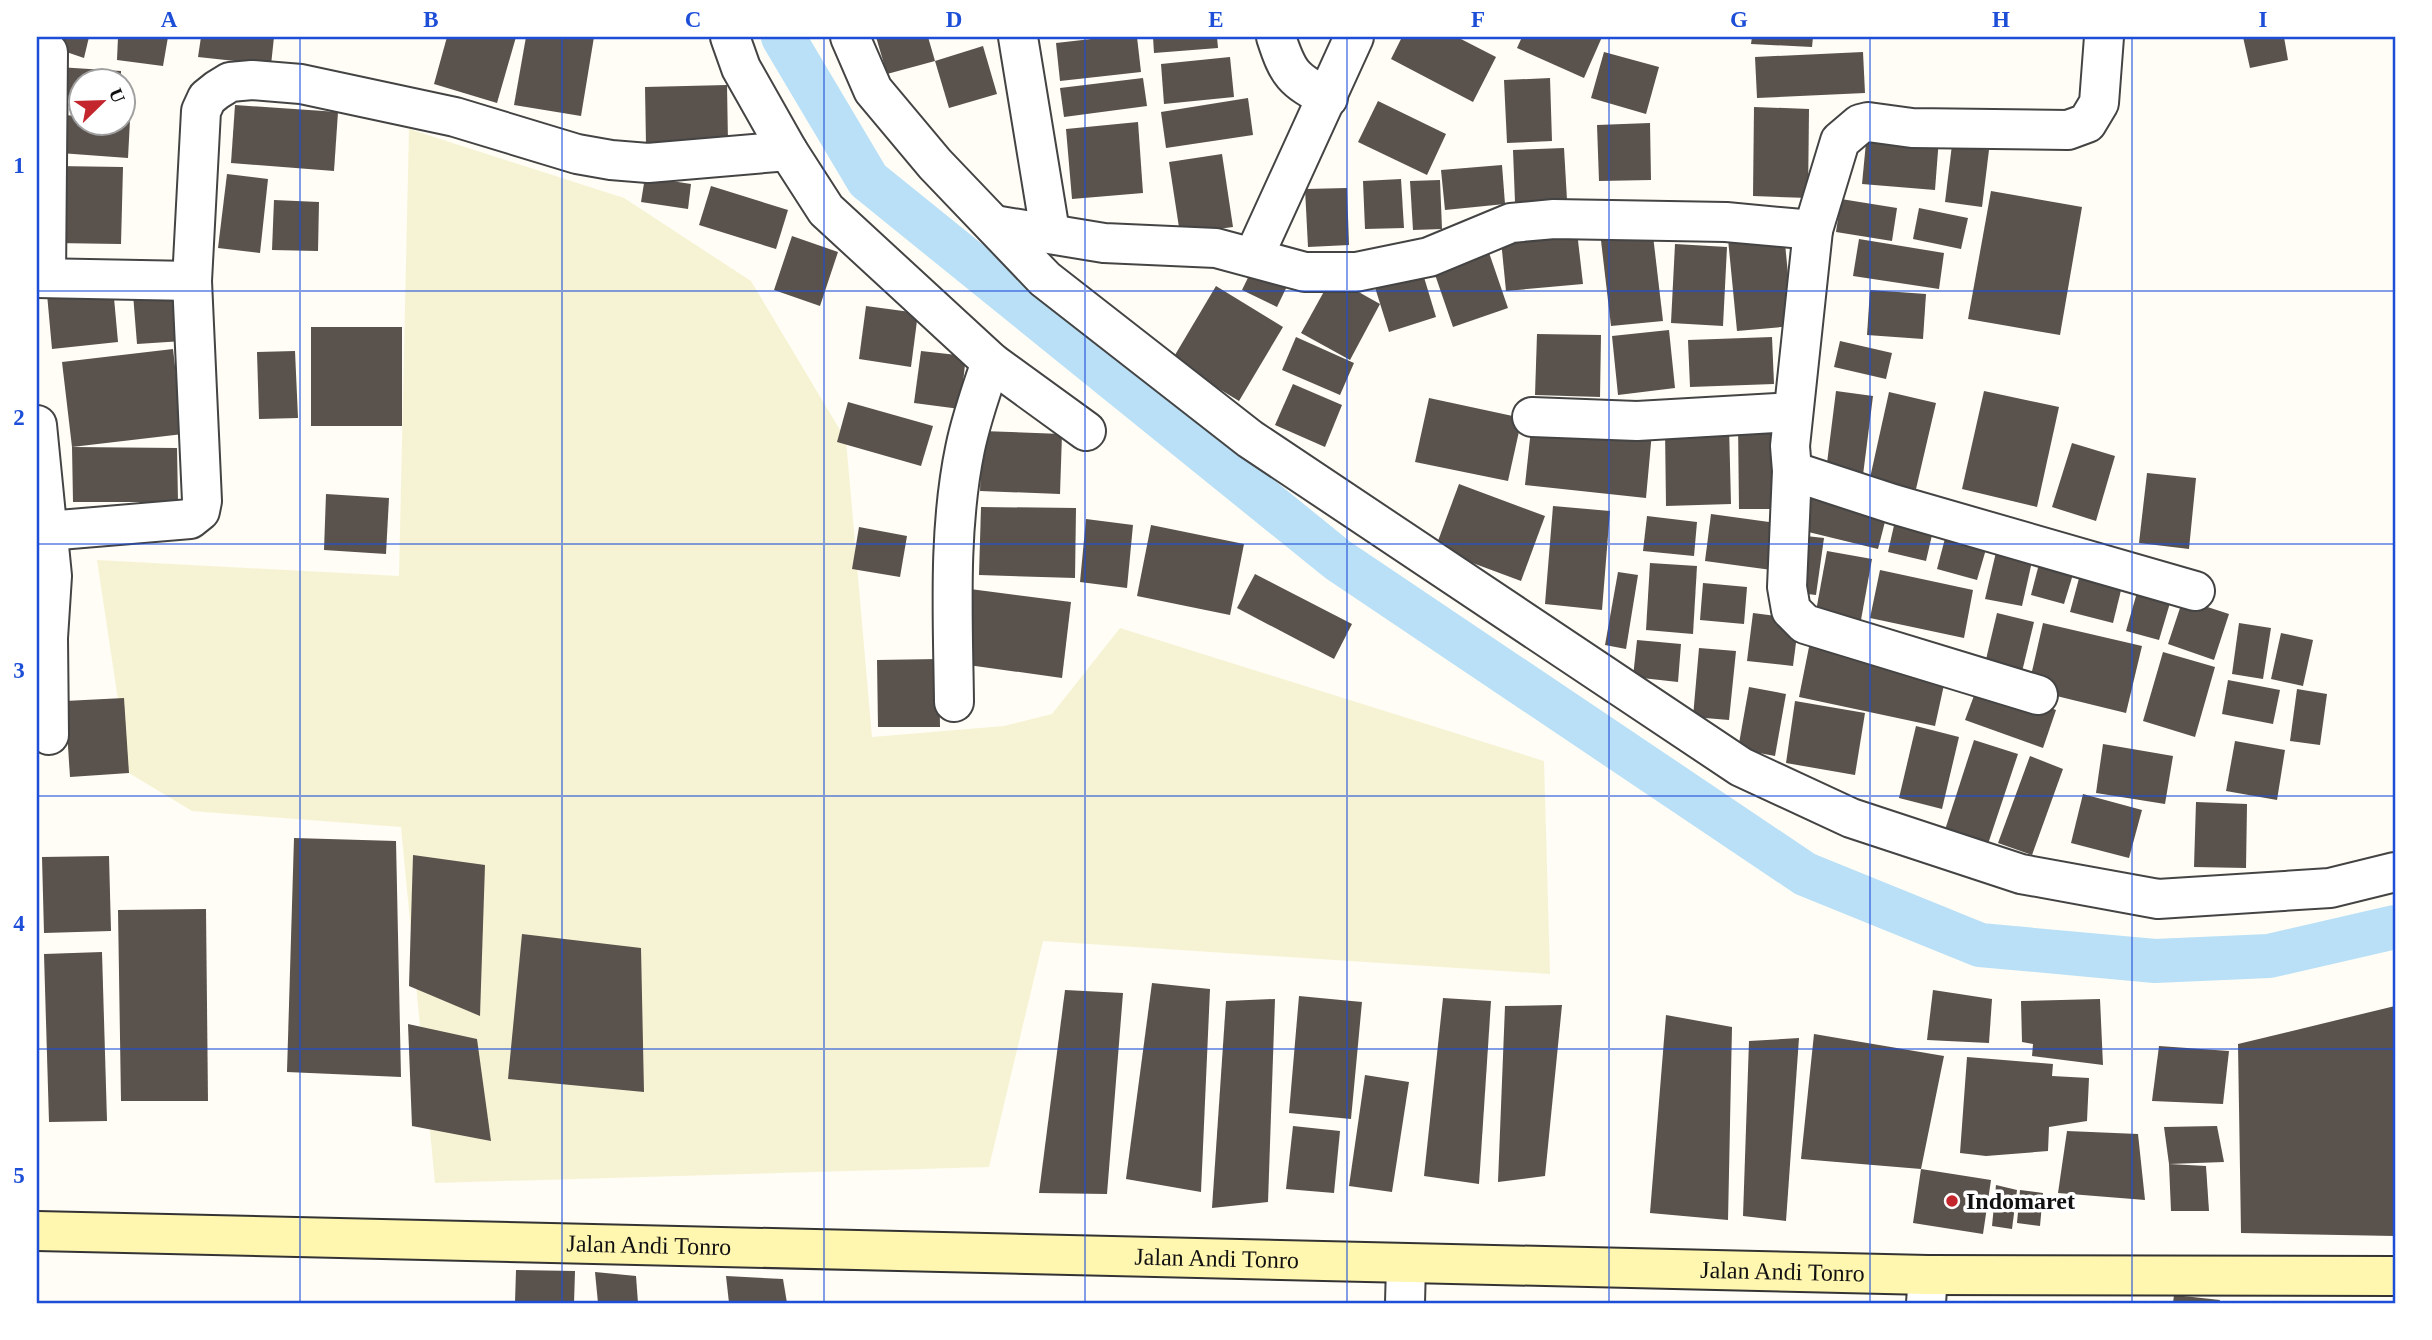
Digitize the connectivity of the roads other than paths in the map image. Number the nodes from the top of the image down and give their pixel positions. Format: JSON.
{"nodes":[{"id":1,"x":730,"y":37,"type":"edge"},
{"id":2,"x":850,"y":37,"type":"edge"},
{"id":3,"x":1018,"y":37,"type":"edge"},
{"id":4,"x":1276,"y":37,"type":"edge"},
{"id":5,"x":1354,"y":37,"type":"edge"},
{"id":6,"x":2105,"y":37,"type":"edge"},
{"id":7,"x":48,"y":52,"type":"dead end"},
{"id":8,"x":1328,"y":98,"type":"junction"},
{"id":9,"x":788,"y":151,"type":"junction"},
{"id":10,"x":994,"y":225,"type":"junction"},
{"id":11,"x":1813,"y":230,"type":"junction"},
{"id":12,"x":1050,"y":232,"type":"junction"},
{"id":13,"x":1254,"y":256,"type":"junction"},
{"id":14,"x":42,"y":278,"type":"edge"},
{"id":15,"x":192,"y":281,"type":"junction"},
{"id":16,"x":990,"y":362,"type":"junction"},
{"id":17,"x":1792,"y":412,"type":"junction"},
{"id":18,"x":1532,"y":417,"type":"dead end"},
{"id":19,"x":37,"y":425,"type":"edge"},
{"id":20,"x":1086,"y":431,"type":"dead end"},
{"id":21,"x":1792,"y":471,"type":"junction"},
{"id":22,"x":47,"y":531,"type":"junction"},
{"id":23,"x":2194,"y":591,"type":"dead end"},
{"id":24,"x":42,"y":638,"type":"edge"},
{"id":25,"x":2038,"y":695,"type":"dead end"},
{"id":26,"x":954,"y":702,"type":"dead end"},
{"id":27,"x":49,"y":735,"type":"dead end"},
{"id":28,"x":2395,"y":873,"type":"edge"},
{"id":29,"x":37,"y":1231,"type":"edge"},
{"id":30,"x":1406,"y":1265,"type":"junction"},
{"id":31,"x":2395,"y":1276,"type":"edge"},
{"id":32,"x":1927,"y":1289,"type":"edge"},
{"id":33,"x":1405,"y":1303,"type":"edge"}],
"edges":[{"from":1,"to":9,"type":"street"},
{"from":2,"to":10,"type":"street"},
{"from":3,"to":12,"type":"street"},
{"from":4,"to":8,"type":"street"},
{"from":5,"to":8,"type":"street"},
{"from":6,"to":11,"type":"street"},
{"from":7,"to":14,"type":"street"},
{"from":8,"to":13,"type":"street"},
{"from":9,"to":15,"type":"street"},
{"from":9,"to":16,"type":"street"},
{"from":10,"to":12,"type":"street"},
{"from":10,"to":28,"type":"street"},
{"from":11,"to":13,"type":"street"},
{"from":11,"to":17,"type":"street"},
{"from":12,"to":13,"type":"street"},
{"from":14,"to":15,"type":"street"},
{"from":15,"to":22,"type":"street"},
{"from":16,"to":20,"type":"street"},
{"from":16,"to":26,"type":"street"},
{"from":17,"to":18,"type":"street"},
{"from":17,"to":21,"type":"street"},
{"from":19,"to":22,"type":"street"},
{"from":21,"to":23,"type":"street"},
{"from":21,"to":25,"type":"street"},
{"from":22,"to":24,"type":"street"},
{"from":24,"to":27,"type":"street"},
{"from":29,"to":30,"type":"street","name":"Jalan Andi Tonro"},
{"from":30,"to":32,"type":"street","name":"Jalan Andi Tonro"},
{"from":30,"to":33,"type":"street"},
{"from":31,"to":32,"type":"street","name":"Jalan Andi Tonro"}]}
